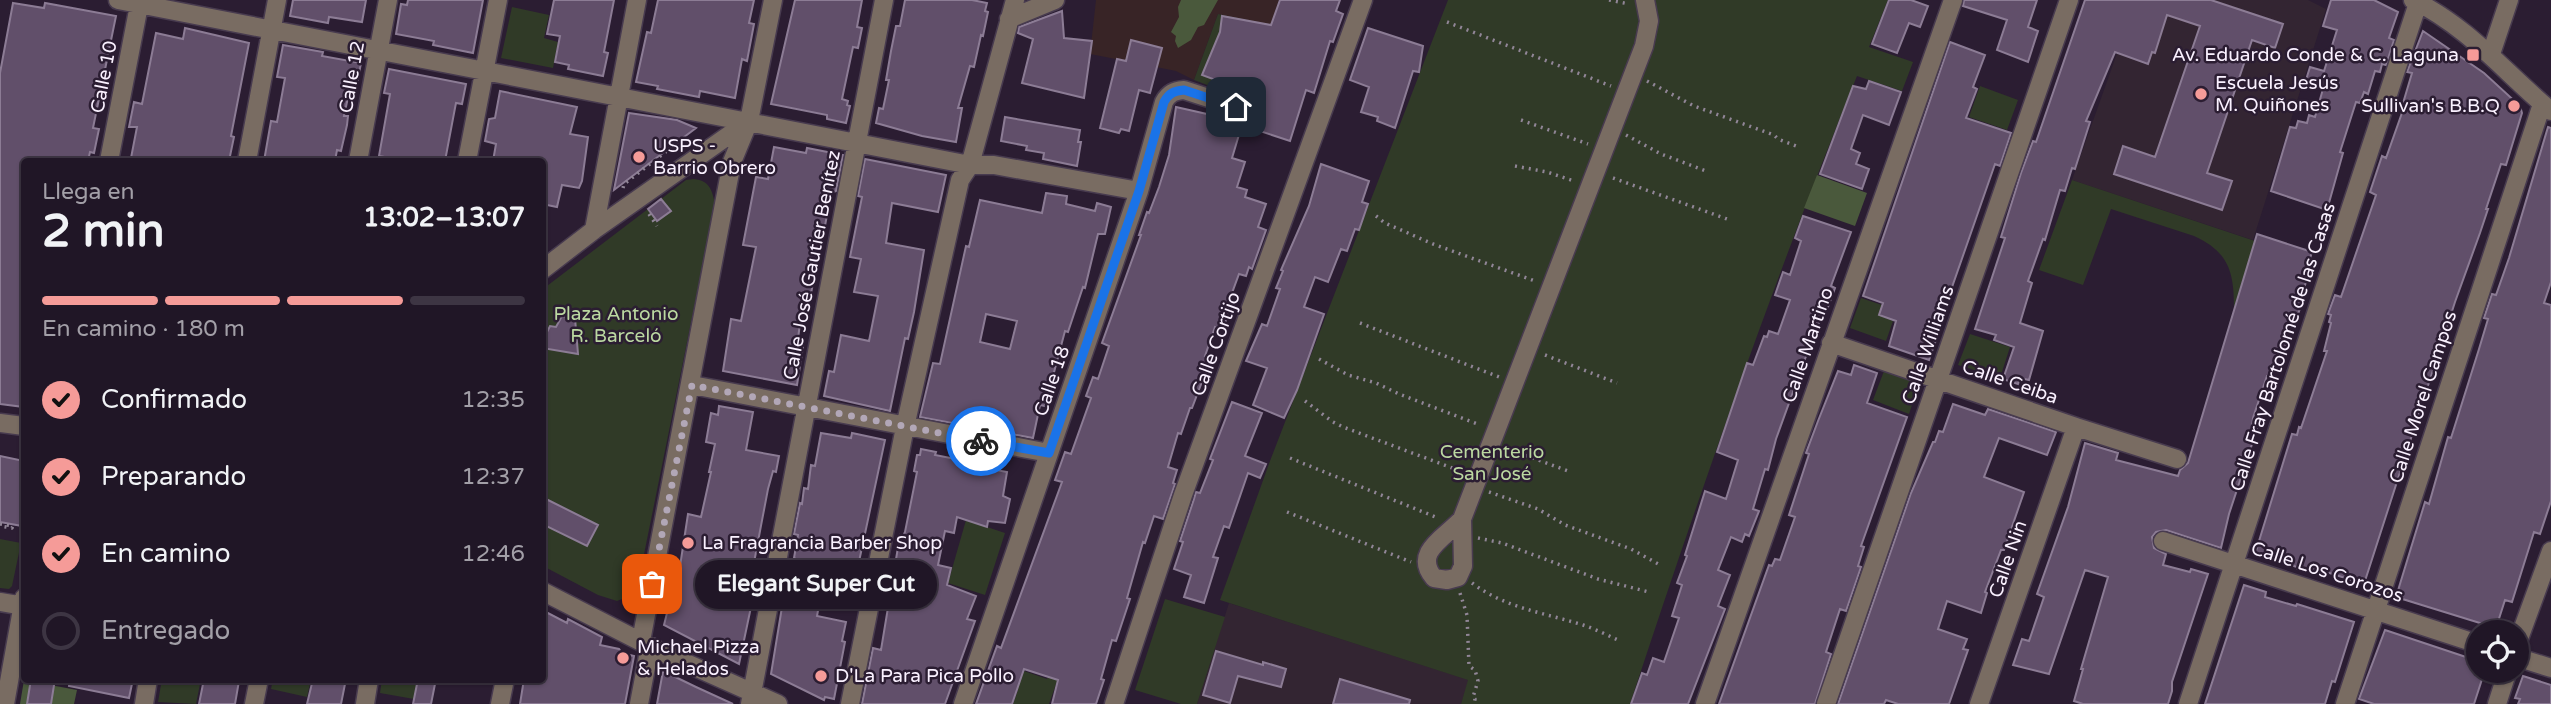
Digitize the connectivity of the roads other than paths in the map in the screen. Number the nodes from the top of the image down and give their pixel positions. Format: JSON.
{"nodes":[{"id":1,"x":118,"y":0,"type":"edge"},
{"id":2,"x":277,"y":0,"type":"edge"},
{"id":3,"x":388,"y":0,"type":"edge"},
{"id":4,"x":498,"y":0,"type":"edge"},
{"id":5,"x":636,"y":0,"type":"edge"},
{"id":6,"x":773,"y":0,"type":"edge"},
{"id":7,"x":884,"y":0,"type":"edge"},
{"id":8,"x":1015,"y":0,"type":"edge"},
{"id":9,"x":1055,"y":0,"type":"edge"},
{"id":10,"x":1363,"y":0,"type":"edge"},
{"id":11,"x":1645,"y":0,"type":"edge"},
{"id":12,"x":1953,"y":0,"type":"edge"},
{"id":13,"x":2069,"y":0,"type":"edge"},
{"id":14,"x":2509,"y":0,"type":"edge"},
{"id":15,"x":2416,"y":1,"type":"edge"},
{"id":16,"x":139,"y":2,"type":"edge"},
{"id":17,"x":1009,"y":19,"type":"junction"},
{"id":18,"x":271,"y":31,"type":"junction"},
{"id":19,"x":378,"y":50,"type":"junction"},
{"id":20,"x":2491,"y":54,"type":"junction"},
{"id":21,"x":484,"y":71,"type":"junction"},
{"id":22,"x":619,"y":95,"type":"junction"},
{"id":23,"x":1236,"y":107,"type":"dead end"},
{"id":24,"x":2547,"y":107,"type":"edge"},
{"id":25,"x":749,"y":121,"type":"junction"},
{"id":26,"x":857,"y":142,"type":"junction"},
{"id":27,"x":110,"y":158,"type":"edge"},
{"id":28,"x":248,"y":158,"type":"edge"},
{"id":29,"x":359,"y":158,"type":"edge"},
{"id":30,"x":468,"y":158,"type":"edge"},
{"id":31,"x":970,"y":165,"type":"junction"},
{"id":32,"x":1139,"y":191,"type":"junction"},
{"id":33,"x":594,"y":230,"type":"junction"},
{"id":34,"x":546,"y":267,"type":"edge"},
{"id":35,"x":1831,"y":343,"type":"junction"},
{"id":36,"x":1939,"y":379,"type":"junction"},
{"id":37,"x":692,"y":385,"type":"junction"},
{"id":38,"x":806,"y":407,"type":"junction"},
{"id":39,"x":0,"y":423,"type":"edge"},
{"id":40,"x":21,"y":426,"type":"edge"},
{"id":41,"x":905,"y":427,"type":"junction"},
{"id":42,"x":2076,"y":427,"type":"junction"},
{"id":43,"x":1049,"y":453,"type":"junction"},
{"id":44,"x":2176,"y":459,"type":"dead end"},
{"id":45,"x":1460,"y":526,"type":"junction"},
{"id":46,"x":2163,"y":541,"type":"dead end"},
{"id":47,"x":2551,"y":551,"type":"edge"},
{"id":48,"x":2233,"y":564,"type":"junction"},
{"id":49,"x":546,"y":593,"type":"edge"},
{"id":50,"x":0,"y":602,"type":"edge"},
{"id":51,"x":21,"y":603,"type":"edge"},
{"id":52,"x":2375,"y":610,"type":"junction"},
{"id":53,"x":21,"y":619,"type":"edge"},
{"id":54,"x":2526,"y":620,"type":"edge"},
{"id":55,"x":2466,"y":640,"type":"edge"},
{"id":56,"x":645,"y":644,"type":"junction"},
{"id":57,"x":2529,"y":661,"type":"edge"},
{"id":58,"x":2551,"y":668,"type":"edge"},
{"id":59,"x":147,"y":683,"type":"edge"},
{"id":60,"x":258,"y":683,"type":"edge"},
{"id":61,"x":368,"y":683,"type":"edge"},
{"id":62,"x":504,"y":683,"type":"edge"},
{"id":63,"x":2504,"y":683,"type":"edge"},
{"id":64,"x":751,"y":697,"type":"edge"},
{"id":65,"x":5,"y":704,"type":"edge"},
{"id":66,"x":144,"y":704,"type":"edge"},
{"id":67,"x":254,"y":704,"type":"edge"},
{"id":68,"x":365,"y":704,"type":"edge"},
{"id":69,"x":500,"y":704,"type":"edge"},
{"id":70,"x":639,"y":704,"type":"edge"},
{"id":71,"x":778,"y":704,"type":"edge"},
{"id":72,"x":850,"y":704,"type":"edge"},
{"id":73,"x":963,"y":704,"type":"edge"},
{"id":74,"x":1114,"y":704,"type":"edge"},
{"id":75,"x":1705,"y":704,"type":"edge"},
{"id":76,"x":1826,"y":704,"type":"edge"},
{"id":77,"x":1979,"y":704,"type":"edge"},
{"id":78,"x":2188,"y":704,"type":"edge"},
{"id":79,"x":2345,"y":704,"type":"edge"},
{"id":80,"x":2497,"y":704,"type":"edge"}],
"edges":[{"from":1,"to":16,"type":"street"},
{"from":2,"to":18,"type":"street"},
{"from":3,"to":19,"type":"street","name":"Calle 12"},
{"from":4,"to":21,"type":"street"},
{"from":5,"to":22,"type":"street"},
{"from":6,"to":25,"type":"street"},
{"from":7,"to":26,"type":"street","name":"Calle José Gautier Benítez"},
{"from":8,"to":17,"type":"street"},
{"from":9,"to":17,"type":"street"},
{"from":10,"to":74,"type":"street","name":"Calle Cortijo"},
{"from":11,"to":45,"type":"street"},
{"from":12,"to":35,"type":"street","name":"Calle Martino"},
{"from":13,"to":36,"type":"street","name":"Calle Williams"},
{"from":14,"to":20,"type":"street"},
{"from":15,"to":20,"type":"street"},
{"from":15,"to":48,"type":"street","name":"Calle Fray Bartolomé de las Casas"},
{"from":16,"to":18,"type":"street"},
{"from":16,"to":27,"type":"street","name":"Calle 10"},
{"from":17,"to":31,"type":"street"},
{"from":18,"to":19,"type":"street"},
{"from":18,"to":28,"type":"street"},
{"from":19,"to":21,"type":"street"},
{"from":19,"to":29,"type":"street","name":"Calle 12"},
{"from":20,"to":24,"type":"street"},
{"from":21,"to":22,"type":"street"},
{"from":21,"to":30,"type":"street"},
{"from":22,"to":25,"type":"street"},
{"from":22,"to":33,"type":"street"},
{"from":23,"to":32,"type":"street","name":"Calle 18"},
{"from":24,"to":52,"type":"street","name":"Calle Morel Campos"},
{"from":25,"to":26,"type":"street"},
{"from":25,"to":33,"type":"street"},
{"from":25,"to":37,"type":"street"},
{"from":26,"to":31,"type":"street"},
{"from":26,"to":38,"type":"street","name":"Calle José Gautier Benítez"},
{"from":31,"to":32,"type":"street"},
{"from":31,"to":41,"type":"street"},
{"from":32,"to":43,"type":"street","name":"Calle 18"},
{"from":33,"to":34,"type":"street"},
{"from":35,"to":36,"type":"street","name":"Calle Ceiba"},
{"from":35,"to":75,"type":"street","name":"Calle Martino"},
{"from":36,"to":42,"type":"street","name":"Calle Ceiba"},
{"from":36,"to":76,"type":"street","name":"Calle Williams"},
{"from":37,"to":38,"type":"street"},
{"from":37,"to":56,"type":"street"},
{"from":38,"to":41,"type":"street"},
{"from":38,"to":64,"type":"street","name":"Calle José Gautier Benítez"},
{"from":39,"to":40,"type":"street"},
{"from":41,"to":43,"type":"street"},
{"from":41,"to":72,"type":"street"},
{"from":42,"to":44,"type":"street","name":"Calle Ceiba"},
{"from":42,"to":77,"type":"street","name":"Calle Nin"},
{"from":43,"to":73,"type":"street","name":"Calle 18"},
{"from":45,"to":45,"type":"street"},
{"from":46,"to":48,"type":"street","name":"Calle Los Corozos"},
{"from":47,"to":54,"type":"street"},
{"from":48,"to":52,"type":"street","name":"Calle Los Corozos"},
{"from":48,"to":78,"type":"street","name":"Calle Fray Bartolomé de las Casas"},
{"from":49,"to":56,"type":"street"},
{"from":50,"to":51,"type":"street"},
{"from":52,"to":55,"type":"street","name":"Calle Los Corozos"},
{"from":52,"to":79,"type":"street","name":"Calle Morel Campos"},
{"from":53,"to":65,"type":"street"},
{"from":56,"to":64,"type":"street"},
{"from":56,"to":70,"type":"street"},
{"from":57,"to":58,"type":"street"},
{"from":59,"to":66,"type":"street"},
{"from":60,"to":67,"type":"street"},
{"from":61,"to":68,"type":"street"},
{"from":62,"to":69,"type":"street"},
{"from":63,"to":80,"type":"street"},
{"from":64,"to":71,"type":"street"}]}
